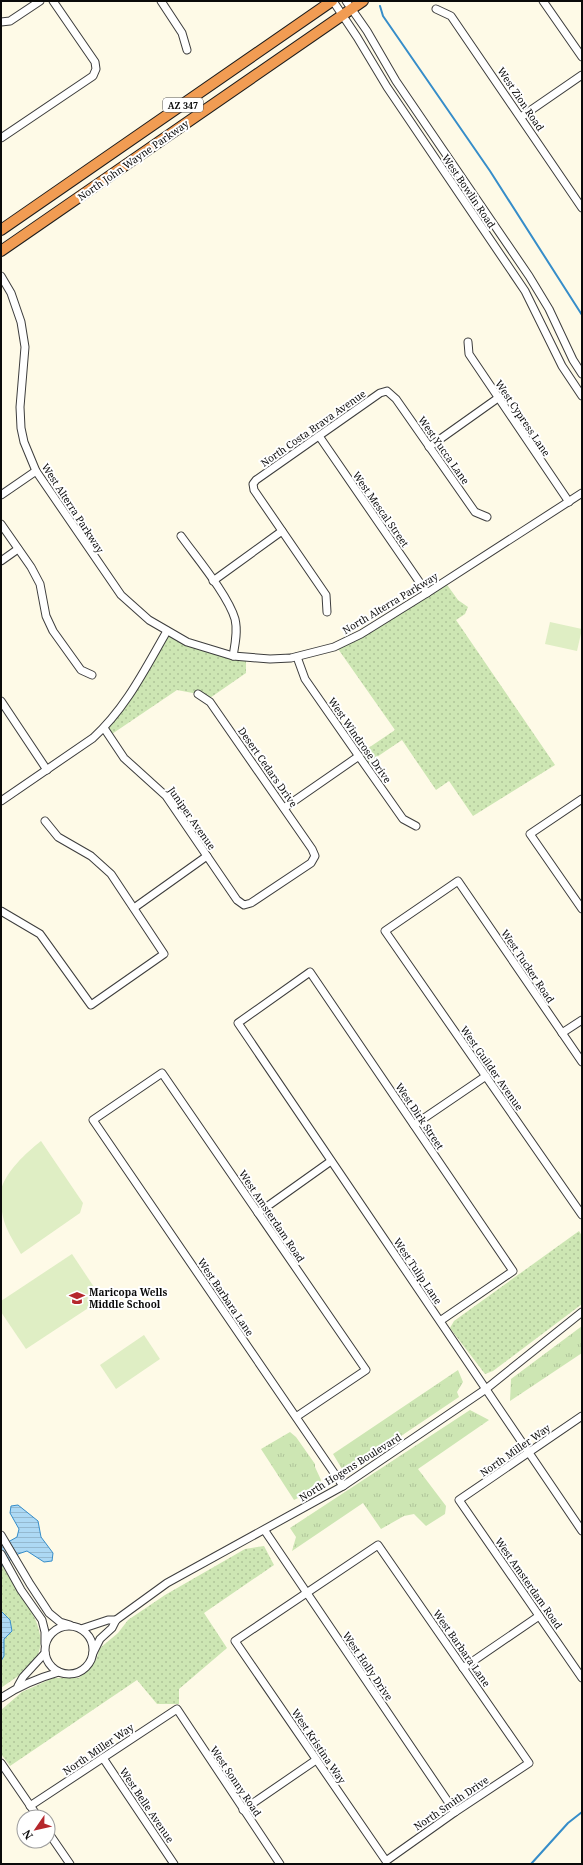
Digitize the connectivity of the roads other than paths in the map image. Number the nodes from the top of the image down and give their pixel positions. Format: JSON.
{"nodes":[{"id":1,"x":40,"y":1,"type":"edge"},
{"id":2,"x":53,"y":1,"type":"edge"},
{"id":3,"x":161,"y":1,"type":"edge"},
{"id":4,"x":332,"y":1,"type":"edge"},
{"id":5,"x":363,"y":1,"type":"edge"},
{"id":6,"x":544,"y":1,"type":"edge"},
{"id":7,"x":349,"y":5,"type":"edge"},
{"id":8,"x":436,"y":9,"type":"dead end"},
{"id":9,"x":343,"y":15,"type":"junction"},
{"id":10,"x":1,"y":22,"type":"edge"},
{"id":11,"x":187,"y":50,"type":"dead end"},
{"id":12,"x":582,"y":57,"type":"edge"},
{"id":13,"x":582,"y":75,"type":"edge"},
{"id":14,"x":521,"y":117,"type":"junction"},
{"id":15,"x":1,"y":138,"type":"edge"},
{"id":16,"x":582,"y":208,"type":"edge"},
{"id":17,"x":1,"y":230,"type":"edge"},
{"id":18,"x":1,"y":251,"type":"edge"},
{"id":19,"x":1,"y":276,"type":"edge"},
{"id":20,"x":468,"y":342,"type":"dead end"},
{"id":21,"x":582,"y":374,"type":"edge"},
{"id":22,"x":387,"y":391,"type":"joint"},
{"id":23,"x":582,"y":396,"type":"edge"},
{"id":24,"x":498,"y":398,"type":"junction"},
{"id":25,"x":318,"y":436,"type":"junction"},
{"id":26,"x":429,"y":447,"type":"junction"},
{"id":27,"x":36,"y":471,"type":"junction"},
{"id":28,"x":582,"y":493,"type":"edge"},
{"id":29,"x":1,"y":495,"type":"edge"},
{"id":30,"x":569,"y":502,"type":"junction"},
{"id":31,"x":487,"y":517,"type":"dead end"},
{"id":32,"x":1,"y":524,"type":"edge"},
{"id":33,"x":282,"y":531,"type":"junction"},
{"id":34,"x":181,"y":536,"type":"dead end"},
{"id":35,"x":18,"y":549,"type":"junction"},
{"id":36,"x":1,"y":561,"type":"edge"},
{"id":37,"x":213,"y":581,"type":"junction"},
{"id":38,"x":427,"y":593,"type":"junction"},
{"id":39,"x":327,"y":612,"type":"dead end"},
{"id":40,"x":167,"y":631,"type":"junction"},
{"id":41,"x":232,"y":656,"type":"junction"},
{"id":42,"x":297,"y":657,"type":"junction"},
{"id":43,"x":92,"y":675,"type":"dead end"},
{"id":44,"x":198,"y":694,"type":"dead end"},
{"id":45,"x":1,"y":701,"type":"edge"},
{"id":46,"x":104,"y":728,"type":"junction"},
{"id":47,"x":359,"y":756,"type":"junction"},
{"id":48,"x":47,"y":770,"type":"junction"},
{"id":49,"x":582,"y":799,"type":"edge"},
{"id":50,"x":1,"y":801,"type":"edge"},
{"id":51,"x":284,"y":808,"type":"junction"},
{"id":52,"x":45,"y":821,"type":"dead end"},
{"id":53,"x":416,"y":826,"type":"dead end"},
{"id":54,"x":207,"y":856,"type":"junction"},
{"id":55,"x":244,"y":905,"type":"joint"},
{"id":56,"x":134,"y":908,"type":"junction"},
{"id":57,"x":582,"y":909,"type":"edge"},
{"id":58,"x":1,"y":911,"type":"edge"},
{"id":59,"x":385,"y":931,"type":"joint"},
{"id":60,"x":582,"y":1020,"type":"edge"},
{"id":61,"x":238,"y":1023,"type":"joint"},
{"id":62,"x":562,"y":1033,"type":"junction"},
{"id":63,"x":582,"y":1062,"type":"edge"},
{"id":64,"x":162,"y":1073,"type":"joint"},
{"id":65,"x":486,"y":1076,"type":"junction"},
{"id":66,"x":414,"y":1125,"type":"junction"},
{"id":67,"x":331,"y":1162,"type":"junction"},
{"id":68,"x":258,"y":1213,"type":"junction"},
{"id":69,"x":582,"y":1216,"type":"edge"},
{"id":70,"x":582,"y":1312,"type":"edge"},
{"id":71,"x":440,"y":1321,"type":"junction"},
{"id":72,"x":486,"y":1389,"type":"junction"},
{"id":73,"x":582,"y":1416,"type":"edge"},
{"id":74,"x":296,"y":1417,"type":"junction"},
{"id":75,"x":529,"y":1452,"type":"junction"},
{"id":76,"x":343,"y":1486,"type":"junction"},
{"id":77,"x":459,"y":1500,"type":"joint"},
{"id":78,"x":264,"y":1531,"type":"junction"},
{"id":79,"x":582,"y":1531,"type":"edge"},
{"id":80,"x":1,"y":1535,"type":"edge"},
{"id":81,"x":1,"y":1554,"type":"edge"},
{"id":82,"x":307,"y":1593,"type":"junction"},
{"id":83,"x":539,"y":1616,"type":"junction"},
{"id":84,"x":116,"y":1620,"type":"junction"},
{"id":85,"x":72,"y":1626,"type":"junction"},
{"id":86,"x":81,"y":1629,"type":"junction"},
{"id":87,"x":45,"y":1650,"type":"junction"},
{"id":88,"x":93,"y":1653,"type":"junction"},
{"id":89,"x":463,"y":1668,"type":"junction"},
{"id":90,"x":59,"y":1672,"type":"junction"},
{"id":91,"x":582,"y":1678,"type":"edge"},
{"id":92,"x":18,"y":1686,"type":"junction"},
{"id":93,"x":1,"y":1698,"type":"edge"},
{"id":94,"x":176,"y":1709,"type":"joint"},
{"id":95,"x":103,"y":1758,"type":"junction"},
{"id":96,"x":316,"y":1760,"type":"junction"},
{"id":97,"x":1,"y":1763,"type":"edge"},
{"id":98,"x":528,"y":1763,"type":"joint"},
{"id":99,"x":30,"y":1806,"type":"junction"},
{"id":100,"x":32,"y":1809,"type":"edge"},
{"id":101,"x":243,"y":1810,"type":"junction"},
{"id":102,"x":455,"y":1812,"type":"junction"},
{"id":103,"x":56,"y":1844,"type":"edge"},
{"id":104,"x":386,"y":1861,"type":"joint"},
{"id":105,"x":70,"y":1864,"type":"edge"},
{"id":106,"x":174,"y":1864,"type":"edge"},
{"id":107,"x":280,"y":1864,"type":"edge"}],
"edges":[{"from":1,"to":10,"type":"street"},
{"from":2,"to":15,"type":"street"},
{"from":3,"to":11,"type":"street"},
{"from":4,"to":9,"type":"street","name":"West Bowlin Road"},
{"from":4,"to":17,"type":"highway","name":"North John Wayne Parkway","number":"AZ 347"},
{"from":5,"to":7,"type":"highway","name":"North John Wayne Parkway","number":"AZ 347"},
{"from":6,"to":12,"type":"street"},
{"from":7,"to":9,"type":"highway","name":"North John Wayne Parkway","number":"AZ 347"},
{"from":7,"to":21,"type":"street","name":"West Bowlin Road"},
{"from":8,"to":14,"type":"street","name":"West Zion Road"},
{"from":9,"to":18,"type":"highway","name":"North John Wayne Parkway","number":"AZ 347"},
{"from":9,"to":23,"type":"street","name":"West Bowlin Road"},
{"from":13,"to":14,"type":"street"},
{"from":14,"to":16,"type":"street","name":"West Zion Road"},
{"from":19,"to":27,"type":"street","name":"West Alterra Parkway"},
{"from":20,"to":24,"type":"street","name":"West Cypress Lane"},
{"from":22,"to":25,"type":"street","name":"North Costa Brava Avenue"},
{"from":22,"to":26,"type":"street","name":"West Yucca Lane"},
{"from":24,"to":26,"type":"street"},
{"from":24,"to":30,"type":"street","name":"West Cypress Lane"},
{"from":25,"to":33,"type":"street","name":"North Costa Brava Avenue"},
{"from":25,"to":38,"type":"street","name":"West Mescal Street"},
{"from":26,"to":31,"type":"street","name":"West Yucca Lane"},
{"from":27,"to":29,"type":"street"},
{"from":27,"to":40,"type":"street","name":"West Alterra Parkway"},
{"from":28,"to":30,"type":"street","name":"North Alterra Parkway"},
{"from":30,"to":38,"type":"street","name":"North Alterra Parkway"},
{"from":32,"to":35,"type":"street"},
{"from":33,"to":37,"type":"street"},
{"from":33,"to":39,"type":"street"},
{"from":34,"to":37,"type":"street"},
{"from":35,"to":36,"type":"street"},
{"from":35,"to":43,"type":"street"},
{"from":37,"to":41,"type":"street"},
{"from":38,"to":42,"type":"street","name":"North Alterra Parkway"},
{"from":40,"to":41,"type":"street","name":"North Alterra Parkway"},
{"from":40,"to":46,"type":"street"},
{"from":41,"to":42,"type":"street","name":"North Alterra Parkway"},
{"from":42,"to":47,"type":"street","name":"West Windrose Drive"},
{"from":44,"to":51,"type":"street","name":"Desert Cedars Drive"},
{"from":45,"to":48,"type":"street"},
{"from":46,"to":48,"type":"street"},
{"from":46,"to":54,"type":"street","name":"Juniper Avenue"},
{"from":47,"to":51,"type":"street"},
{"from":47,"to":53,"type":"street","name":"West Windrose Drive"},
{"from":48,"to":50,"type":"street"},
{"from":49,"to":57,"type":"street"},
{"from":51,"to":55,"type":"street","name":"Desert Cedars Drive"},
{"from":52,"to":56,"type":"street"},
{"from":54,"to":55,"type":"street","name":"Juniper Avenue"},
{"from":54,"to":56,"type":"street"},
{"from":56,"to":58,"type":"street"},
{"from":59,"to":62,"type":"street","name":"West Tucker Road"},
{"from":59,"to":65,"type":"street","name":"West Guilder Avenue"},
{"from":60,"to":62,"type":"street"},
{"from":61,"to":66,"type":"street","name":"West Dirk Street"},
{"from":61,"to":67,"type":"street","name":"West Tulip Lane"},
{"from":62,"to":63,"type":"street","name":"West Tucker Road"},
{"from":64,"to":68,"type":"street","name":"West Amsterdam Road"},
{"from":64,"to":74,"type":"street","name":"West Barbara Lane"},
{"from":65,"to":66,"type":"street"},
{"from":65,"to":69,"type":"street","name":"West Guilder Avenue"},
{"from":66,"to":71,"type":"street","name":"West Dirk Street"},
{"from":67,"to":68,"type":"street"},
{"from":67,"to":71,"type":"street","name":"West Tulip Lane"},
{"from":68,"to":74,"type":"street","name":"West Amsterdam Road"},
{"from":70,"to":72,"type":"street","name":"North Hogens Boulevard"},
{"from":71,"to":72,"type":"street","name":"West Tulip Lane"},
{"from":72,"to":75,"type":"street","name":"West Tulip Lane"},
{"from":72,"to":76,"type":"street","name":"North Hogens Boulevard"},
{"from":73,"to":75,"type":"street","name":"North Miller Way"},
{"from":74,"to":76,"type":"street","name":"West Barbara Lane"},
{"from":75,"to":77,"type":"street","name":"North Miller Way"},
{"from":75,"to":79,"type":"street","name":"West Tulip Lane"},
{"from":76,"to":78,"type":"street","name":"North Hogens Boulevard"},
{"from":77,"to":83,"type":"street","name":"West Amsterdam Road"},
{"from":78,"to":82,"type":"street","name":"West Holly Drive"},
{"from":78,"to":84,"type":"street","name":"North Hogens Boulevard"},
{"from":80,"to":85,"type":"street"},
{"from":81,"to":87,"type":"street"},
{"from":82,"to":89,"type":"street","name":"West Barbara Lane"},
{"from":82,"to":96,"type":"street","name":"West Kristina Way"},
{"from":82,"to":102,"type":"street","name":"West Holly Drive"},
{"from":83,"to":89,"type":"street"},
{"from":83,"to":91,"type":"street","name":"West Amsterdam Road"},
{"from":84,"to":86,"type":"street","name":"North Hogens Boulevard"},
{"from":84,"to":88,"type":"street","name":"North Hogens Boulevard"},
{"from":85,"to":86,"type":"street"},
{"from":85,"to":87,"type":"street"},
{"from":86,"to":88,"type":"street"},
{"from":87,"to":90,"type":"street"},
{"from":87,"to":92,"type":"street"},
{"from":88,"to":90,"type":"street"},
{"from":89,"to":98,"type":"street","name":"West Barbara Lane"},
{"from":90,"to":92,"type":"street"},
{"from":92,"to":93,"type":"street"},
{"from":94,"to":95,"type":"street","name":"North Miller Way"},
{"from":94,"to":101,"type":"street","name":"West Sonny Road"},
{"from":95,"to":99,"type":"street","name":"North Miller Way"},
{"from":95,"to":106,"type":"street","name":"West Belle Avenue"},
{"from":96,"to":101,"type":"street"},
{"from":96,"to":104,"type":"street","name":"West Kristina Way"},
{"from":97,"to":99,"type":"street"},
{"from":98,"to":102,"type":"street","name":"North Smith Drive"},
{"from":99,"to":100,"type":"street"},
{"from":101,"to":107,"type":"street","name":"West Sonny Road"},
{"from":102,"to":104,"type":"street","name":"North Smith Drive"},
{"from":103,"to":105,"type":"street"}]}
